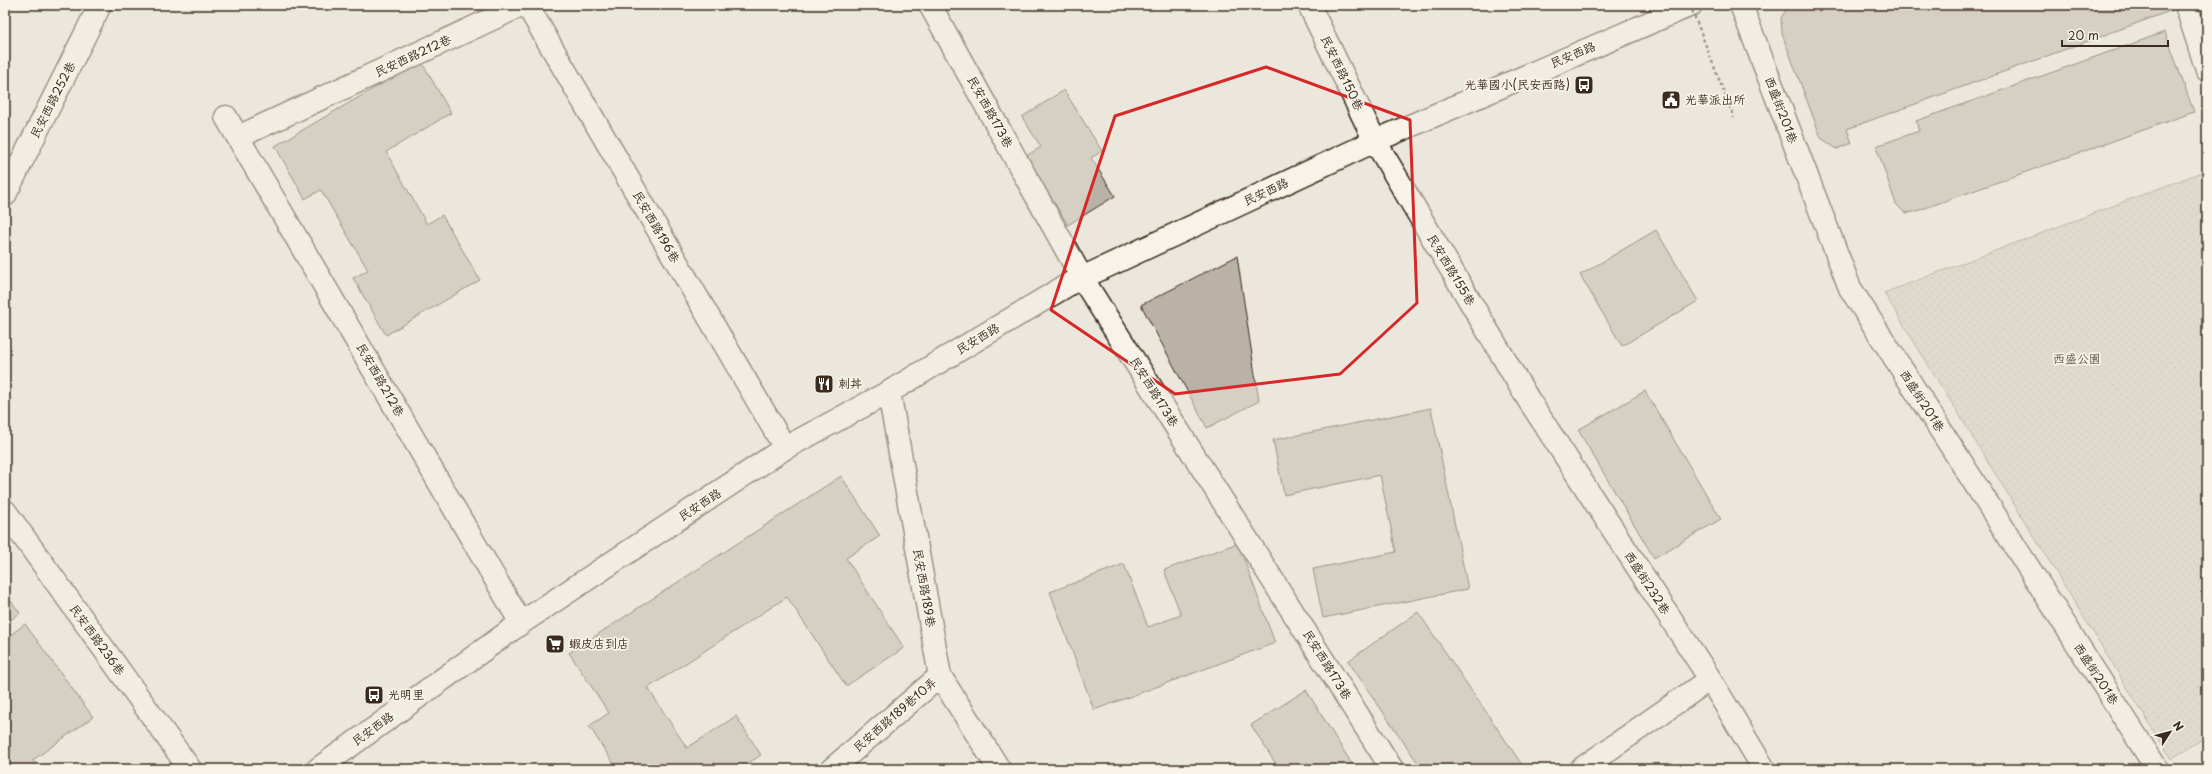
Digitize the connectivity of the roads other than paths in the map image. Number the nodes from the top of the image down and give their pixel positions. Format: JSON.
{"nodes":[{"id":1,"x":100,"y":5,"type":"edge"},
{"id":2,"x":522,"y":5,"type":"edge"},
{"id":3,"x":527,"y":5,"type":"edge"},
{"id":4,"x":930,"y":5,"type":"edge"},
{"id":5,"x":1309,"y":5,"type":"edge"},
{"id":6,"x":1690,"y":5,"type":"edge"},
{"id":7,"x":1741,"y":5,"type":"edge"},
{"id":8,"x":2186,"y":5,"type":"edge"},
{"id":9,"x":2207,"y":70,"type":"edge"},
{"id":10,"x":226,"y":117,"type":"dead end"},
{"id":11,"x":238,"y":137,"type":"junction"},
{"id":12,"x":1375,"y":141,"type":"junction"},
{"id":13,"x":5,"y":195,"type":"edge"},
{"id":14,"x":1082,"y":278,"type":"junction"},
{"id":15,"x":890,"y":392,"type":"junction"},
{"id":16,"x":1528,"y":399,"type":"joint"},
{"id":17,"x":785,"y":448,"type":"junction"},
{"id":18,"x":5,"y":511,"type":"edge"},
{"id":19,"x":521,"y":623,"type":"junction"},
{"id":20,"x":940,"y":676,"type":"junction"},
{"id":21,"x":1710,"y":679,"type":"junction"},
{"id":22,"x":1588,"y":767,"type":"edge"},
{"id":23,"x":190,"y":769,"type":"edge"},
{"id":24,"x":318,"y":769,"type":"edge"},
{"id":25,"x":832,"y":769,"type":"edge"},
{"id":26,"x":999,"y":769,"type":"edge"},
{"id":27,"x":1392,"y":769,"type":"edge"},
{"id":28,"x":1764,"y":769,"type":"edge"},
{"id":29,"x":2157,"y":769,"type":"edge"}],
"edges":[{"from":1,"to":13,"type":"street","name":"民安西路252巷"},
{"from":2,"to":11,"type":"street","name":"民安西路212巷"},
{"from":3,"to":17,"type":"street","name":"民安西路196巷"},
{"from":4,"to":14,"type":"street","name":"民安西路173巷"},
{"from":5,"to":12,"type":"street","name":"民安西路150巷"},
{"from":6,"to":12,"type":"street","name":"民安西路"},
{"from":7,"to":29,"type":"street","name":"西盛街201巷"},
{"from":8,"to":9,"type":"street"},
{"from":10,"to":11,"type":"street","name":"民安西路212巷"},
{"from":11,"to":19,"type":"street","name":"民安西路212巷"},
{"from":12,"to":14,"type":"street","name":"民安西路"},
{"from":12,"to":16,"type":"street","name":"民安西路155巷"},
{"from":14,"to":15,"type":"street","name":"民安西路"},
{"from":14,"to":27,"type":"street","name":"民安西路173巷"},
{"from":15,"to":17,"type":"street","name":"民安西路"},
{"from":15,"to":20,"type":"street","name":"民安西路189巷"},
{"from":16,"to":21,"type":"street","name":"西盛街232巷"},
{"from":17,"to":19,"type":"street","name":"民安西路"},
{"from":18,"to":23,"type":"street","name":"民安西路236巷"},
{"from":19,"to":24,"type":"street","name":"民安西路"},
{"from":20,"to":25,"type":"street","name":"民安西路189巷10弄"},
{"from":20,"to":26,"type":"street","name":"民安西路189巷"},
{"from":21,"to":22,"type":"street"},
{"from":21,"to":28,"type":"street","name":"西盛街232巷"}]}
